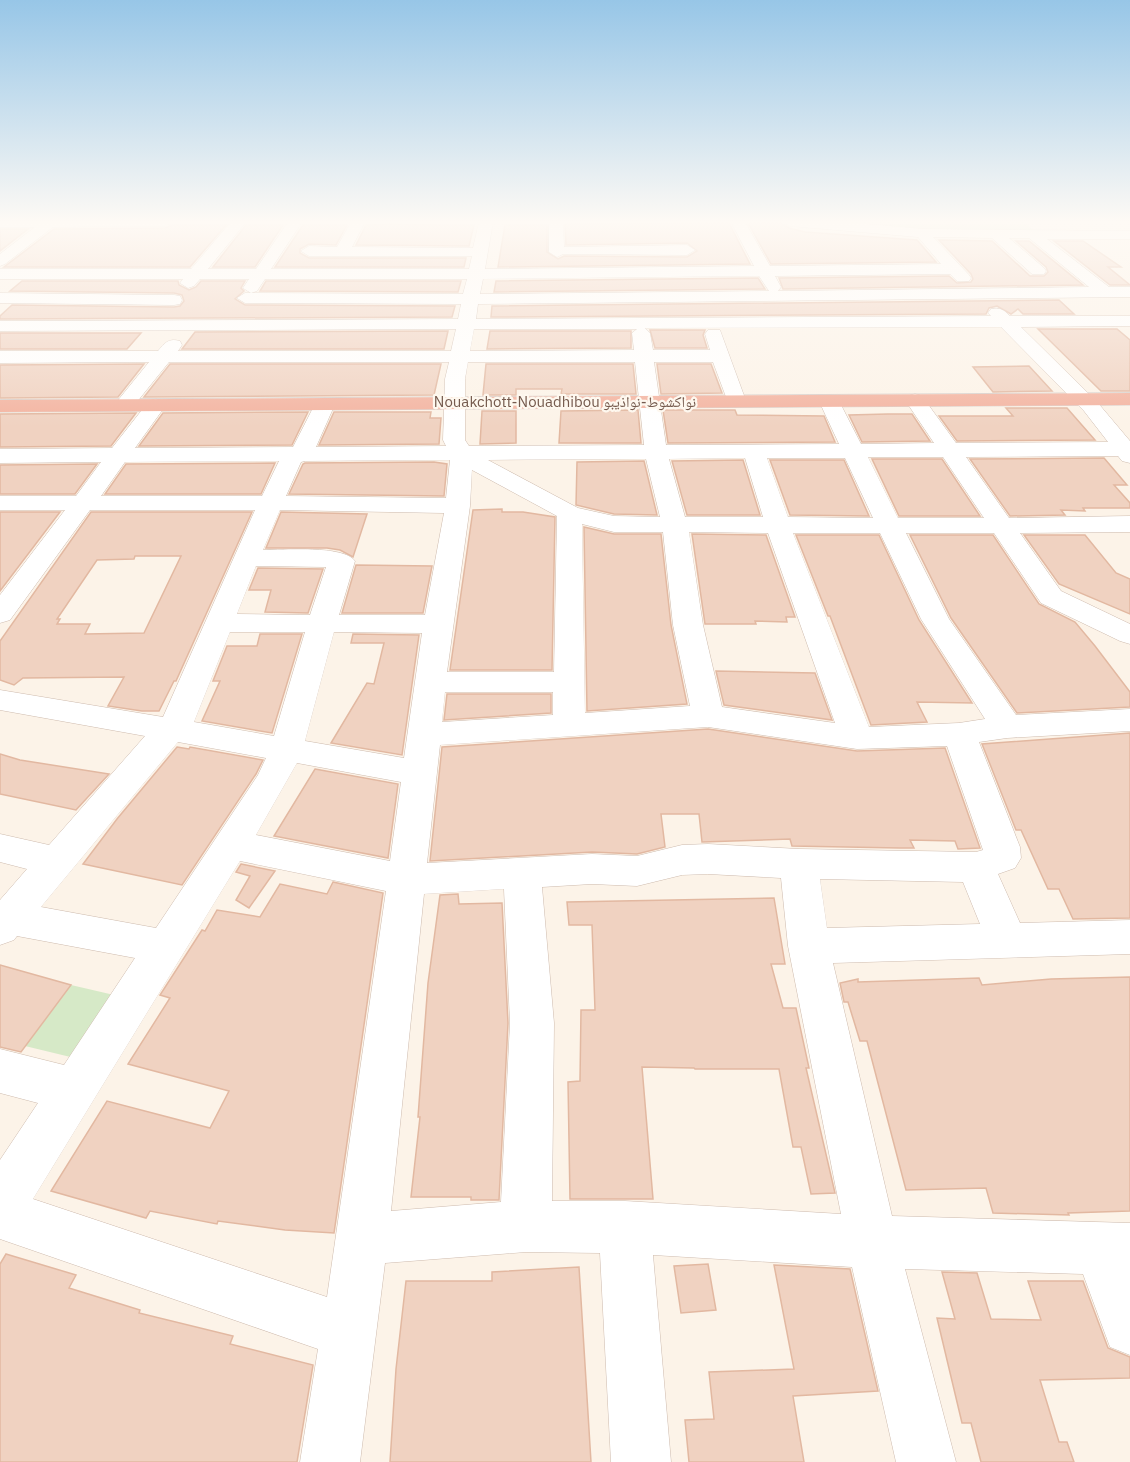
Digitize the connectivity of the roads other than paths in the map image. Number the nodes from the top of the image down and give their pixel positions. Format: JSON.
{"nodes":[{"id":1,"x":182,"y":290,"type":"edge"},
{"id":2,"x":250,"y":290,"type":"edge"},
{"id":3,"x":473,"y":290,"type":"edge"},
{"id":4,"x":634,"y":290,"type":"edge"},
{"id":5,"x":775,"y":290,"type":"edge"},
{"id":6,"x":845,"y":290,"type":"edge"},
{"id":7,"x":975,"y":290,"type":"edge"},
{"id":8,"x":1036,"y":290,"type":"edge"},
{"id":9,"x":1106,"y":292,"type":"joint"},
{"id":10,"x":1130,"y":292,"type":"edge"},
{"id":11,"x":1039,"y":293,"type":"junction"},
{"id":12,"x":777,"y":294,"type":"junction"},
{"id":13,"x":848,"y":294,"type":"junction"},
{"id":14,"x":978,"y":294,"type":"junction"},
{"id":15,"x":635,"y":297,"type":"junction"},
{"id":16,"x":0,"y":298,"type":"edge"},
{"id":17,"x":245,"y":298,"type":"junction"},
{"id":18,"x":471,"y":299,"type":"junction"},
{"id":19,"x":174,"y":300,"type":"junction"},
{"id":20,"x":865,"y":320,"type":"junction"},
{"id":21,"x":639,"y":321,"type":"junction"},
{"id":22,"x":710,"y":321,"type":"junction"},
{"id":23,"x":790,"y":321,"type":"junction"},
{"id":24,"x":1130,"y":321,"type":"edge"},
{"id":25,"x":1005,"y":322,"type":"junction"},
{"id":26,"x":466,"y":324,"type":"junction"},
{"id":27,"x":189,"y":325,"type":"junction"},
{"id":28,"x":226,"y":325,"type":"junction"},
{"id":29,"x":0,"y":326,"type":"edge"},
{"id":30,"x":148,"y":326,"type":"junction"},
{"id":31,"x":460,"y":355,"type":"junction"},
{"id":32,"x":644,"y":355,"type":"junction"},
{"id":33,"x":722,"y":356,"type":"junction"},
{"id":34,"x":0,"y":357,"type":"edge"},
{"id":35,"x":163,"y":357,"type":"junction"},
{"id":36,"x":1083,"y":399,"type":"junction"},
{"id":37,"x":1130,"y":399,"type":"edge"},
{"id":38,"x":915,"y":400,"type":"junction"},
{"id":39,"x":736,"y":401,"type":"junction"},
{"id":40,"x":830,"y":401,"type":"junction"},
{"id":41,"x":648,"y":402,"type":"junction"},
{"id":42,"x":453,"y":403,"type":"junction"},
{"id":43,"x":125,"y":404,"type":"junction"},
{"id":44,"x":325,"y":404,"type":"junction"},
{"id":45,"x":156,"y":405,"type":"junction"},
{"id":46,"x":0,"y":406,"type":"edge"},
{"id":47,"x":948,"y":449,"type":"junction"},
{"id":48,"x":854,"y":450,"type":"junction"},
{"id":49,"x":1128,"y":451,"type":"edge"},
{"id":50,"x":754,"y":452,"type":"junction"},
{"id":51,"x":656,"y":453,"type":"junction"},
{"id":52,"x":116,"y":454,"type":"junction"},
{"id":53,"x":297,"y":455,"type":"junction"},
{"id":54,"x":462,"y":455,"type":"junction"},
{"id":55,"x":0,"y":456,"type":"edge"},
{"id":56,"x":84,"y":502,"type":"junction"},
{"id":57,"x":0,"y":503,"type":"edge"},
{"id":58,"x":271,"y":503,"type":"junction"},
{"id":59,"x":458,"y":506,"type":"junction"},
{"id":60,"x":569,"y":513,"type":"junction"},
{"id":61,"x":1130,"y":524,"type":"edge"},
{"id":62,"x":675,"y":525,"type":"junction"},
{"id":63,"x":890,"y":525,"type":"junction"},
{"id":64,"x":778,"y":526,"type":"junction"},
{"id":65,"x":1001,"y":526,"type":"junction"},
{"id":66,"x":247,"y":558,"type":"junction"},
{"id":67,"x":0,"y":614,"type":"edge"},
{"id":68,"x":220,"y":623,"type":"junction"},
{"id":69,"x":323,"y":624,"type":"junction"},
{"id":70,"x":438,"y":624,"type":"junction"},
{"id":71,"x":1127,"y":637,"type":"edge"},
{"id":72,"x":431,"y":682,"type":"junction"},
{"id":73,"x":569,"y":682,"type":"junction"},
{"id":74,"x":0,"y":700,"type":"edge"},
{"id":75,"x":708,"y":716,"type":"junction"},
{"id":76,"x":1130,"y":720,"type":"edge"},
{"id":77,"x":569,"y":726,"type":"junction"},
{"id":78,"x":1007,"y":727,"type":"junction"},
{"id":79,"x":171,"y":728,"type":"junction"},
{"id":80,"x":959,"y":734,"type":"junction"},
{"id":81,"x":424,"y":735,"type":"junction"},
{"id":82,"x":856,"y":738,"type":"junction"},
{"id":83,"x":286,"y":751,"type":"junction"},
{"id":84,"x":422,"y":773,"type":"junction"},
{"id":85,"x":232,"y":845,"type":"junction"},
{"id":86,"x":0,"y":848,"type":"edge"},
{"id":87,"x":57,"y":862,"type":"junction"},
{"id":88,"x":799,"y":864,"type":"junction"},
{"id":89,"x":976,"y":867,"type":"junction"},
{"id":90,"x":522,"y":875,"type":"junction"},
{"id":91,"x":407,"y":880,"type":"junction"},
{"id":92,"x":5,"y":923,"type":"edge"},
{"id":93,"x":1130,"y":937,"type":"edge"},
{"id":94,"x":1007,"y":940,"type":"junction"},
{"id":95,"x":809,"y":946,"type":"junction"},
{"id":96,"x":167,"y":947,"type":"junction"},
{"id":97,"x":0,"y":1071,"type":"edge"},
{"id":98,"x":74,"y":1090,"type":"junction"},
{"id":99,"x":0,"y":1205,"type":"edge"},
{"id":100,"x":0,"y":1213,"type":"edge"},
{"id":101,"x":526,"y":1226,"type":"junction"},
{"id":102,"x":625,"y":1227,"type":"junction"},
{"id":103,"x":362,"y":1239,"type":"junction"},
{"id":104,"x":872,"y":1242,"type":"junction"},
{"id":105,"x":1114,"y":1249,"type":"edge"},
{"id":106,"x":1130,"y":1327,"type":"edge"},
{"id":107,"x":349,"y":1332,"type":"junction"},
{"id":108,"x":330,"y":1462,"type":"edge"},
{"id":109,"x":641,"y":1462,"type":"edge"},
{"id":110,"x":926,"y":1462,"type":"edge"}],
"edges":[{"from":1,"to":19,"type":"street"},
{"from":2,"to":17,"type":"street"},
{"from":3,"to":18,"type":"street"},
{"from":4,"to":15,"type":"street"},
{"from":5,"to":12,"type":"street"},
{"from":6,"to":13,"type":"street"},
{"from":7,"to":14,"type":"street"},
{"from":8,"to":11,"type":"street"},
{"from":9,"to":10,"type":"street"},
{"from":9,"to":11,"type":"street"},
{"from":11,"to":14,"type":"street"},
{"from":12,"to":13,"type":"street"},
{"from":12,"to":15,"type":"street"},
{"from":12,"to":23,"type":"street"},
{"from":13,"to":14,"type":"street"},
{"from":13,"to":20,"type":"street"},
{"from":14,"to":25,"type":"street"},
{"from":15,"to":18,"type":"street"},
{"from":15,"to":21,"type":"street"},
{"from":16,"to":19,"type":"street"},
{"from":17,"to":18,"type":"street"},
{"from":17,"to":28,"type":"street"},
{"from":18,"to":26,"type":"street"},
{"from":19,"to":30,"type":"street"},
{"from":20,"to":23,"type":"street"},
{"from":20,"to":25,"type":"street"},
{"from":21,"to":22,"type":"street"},
{"from":21,"to":26,"type":"street"},
{"from":21,"to":32,"type":"street"},
{"from":22,"to":23,"type":"street"},
{"from":22,"to":33,"type":"street"},
{"from":24,"to":25,"type":"street"},
{"from":25,"to":36,"type":"street"},
{"from":26,"to":28,"type":"street"},
{"from":26,"to":31,"type":"street"},
{"from":27,"to":28,"type":"street"},
{"from":27,"to":30,"type":"street"},
{"from":27,"to":35,"type":"street"},
{"from":29,"to":30,"type":"street"},
{"from":31,"to":32,"type":"street"},
{"from":31,"to":35,"type":"street"},
{"from":31,"to":42,"type":"street"},
{"from":32,"to":33,"type":"street"},
{"from":32,"to":41,"type":"street"},
{"from":33,"to":39,"type":"street"},
{"from":34,"to":35,"type":"street"},
{"from":35,"to":43,"type":"street"},
{"from":36,"to":37,"type":"highway","name":"Nouakchott-Nouadhibou نواكشوط-نواذيبو"},
{"from":36,"to":38,"type":"highway","name":"Nouakchott-Nouadhibou نواكشوط-نواذيبو"},
{"from":36,"to":49,"type":"street"},
{"from":38,"to":40,"type":"highway","name":"Nouakchott-Nouadhibou نواكشوط-نواذيبو"},
{"from":38,"to":47,"type":"street"},
{"from":39,"to":40,"type":"highway","name":"Nouakchott-Nouadhibou نواكشوط-نواذيبو"},
{"from":39,"to":41,"type":"highway","name":"Nouakchott-Nouadhibou نواكشوط-نواذيبو"},
{"from":40,"to":48,"type":"street"},
{"from":41,"to":42,"type":"highway","name":"Nouakchott-Nouadhibou نواكشوط-نواذيبو"},
{"from":41,"to":51,"type":"street"},
{"from":42,"to":44,"type":"highway","name":"Nouakchott-Nouadhibou نواكشوط-نواذيبو"},
{"from":42,"to":54,"type":"street"},
{"from":43,"to":45,"type":"highway","name":"Nouakchott-Nouadhibou نواكشوط-نواذيبو"},
{"from":43,"to":46,"type":"highway","name":"Nouakchott-Nouadhibou نواكشوط-نواذيبو"},
{"from":44,"to":45,"type":"highway","name":"Nouakchott-Nouadhibou نواكشوط-نواذيبو"},
{"from":44,"to":53,"type":"street"},
{"from":45,"to":52,"type":"street"},
{"from":47,"to":48,"type":"street"},
{"from":47,"to":49,"type":"street"},
{"from":47,"to":65,"type":"street"},
{"from":48,"to":50,"type":"street"},
{"from":48,"to":63,"type":"street"},
{"from":50,"to":51,"type":"street"},
{"from":50,"to":64,"type":"street"},
{"from":51,"to":54,"type":"street"},
{"from":51,"to":62,"type":"street"},
{"from":52,"to":53,"type":"street"},
{"from":52,"to":55,"type":"street"},
{"from":52,"to":56,"type":"street"},
{"from":53,"to":54,"type":"street"},
{"from":53,"to":58,"type":"street"},
{"from":54,"to":59,"type":"street"},
{"from":54,"to":60,"type":"street"},
{"from":56,"to":57,"type":"street"},
{"from":56,"to":58,"type":"street"},
{"from":56,"to":67,"type":"street"},
{"from":58,"to":59,"type":"street"},
{"from":58,"to":66,"type":"street"},
{"from":59,"to":70,"type":"street"},
{"from":60,"to":62,"type":"street"},
{"from":60,"to":73,"type":"street"},
{"from":61,"to":65,"type":"street"},
{"from":62,"to":64,"type":"street"},
{"from":62,"to":75,"type":"street"},
{"from":63,"to":64,"type":"street"},
{"from":63,"to":65,"type":"street"},
{"from":63,"to":78,"type":"street"},
{"from":64,"to":82,"type":"street"},
{"from":65,"to":71,"type":"street"},
{"from":66,"to":68,"type":"street"},
{"from":66,"to":69,"type":"street"},
{"from":68,"to":69,"type":"street"},
{"from":68,"to":79,"type":"street"},
{"from":69,"to":70,"type":"street"},
{"from":69,"to":83,"type":"street"},
{"from":70,"to":72,"type":"street"},
{"from":72,"to":73,"type":"street"},
{"from":72,"to":81,"type":"street"},
{"from":73,"to":77,"type":"street"},
{"from":74,"to":79,"type":"street"},
{"from":75,"to":77,"type":"street"},
{"from":75,"to":82,"type":"street"},
{"from":76,"to":78,"type":"street"},
{"from":77,"to":81,"type":"street"},
{"from":78,"to":80,"type":"street"},
{"from":79,"to":83,"type":"street"},
{"from":79,"to":87,"type":"street"},
{"from":80,"to":82,"type":"street"},
{"from":80,"to":89,"type":"street"},
{"from":81,"to":84,"type":"street"},
{"from":83,"to":84,"type":"street"},
{"from":83,"to":85,"type":"street"},
{"from":84,"to":91,"type":"street"},
{"from":85,"to":91,"type":"street"},
{"from":85,"to":96,"type":"street"},
{"from":86,"to":87,"type":"street"},
{"from":87,"to":92,"type":"street"},
{"from":88,"to":89,"type":"street"},
{"from":88,"to":90,"type":"street"},
{"from":88,"to":95,"type":"street"},
{"from":89,"to":94,"type":"street"},
{"from":90,"to":91,"type":"street"},
{"from":90,"to":101,"type":"street"},
{"from":91,"to":103,"type":"street"},
{"from":92,"to":96,"type":"street"},
{"from":93,"to":94,"type":"street"},
{"from":94,"to":95,"type":"street"},
{"from":95,"to":104,"type":"street"},
{"from":96,"to":98,"type":"street"},
{"from":97,"to":98,"type":"street"},
{"from":98,"to":99,"type":"street"},
{"from":100,"to":107,"type":"street"},
{"from":101,"to":102,"type":"street"},
{"from":101,"to":103,"type":"street"},
{"from":102,"to":104,"type":"street"},
{"from":102,"to":109,"type":"street"},
{"from":103,"to":107,"type":"street"},
{"from":104,"to":105,"type":"street"},
{"from":104,"to":110,"type":"street"},
{"from":105,"to":106,"type":"street"},
{"from":107,"to":108,"type":"street"}]}
